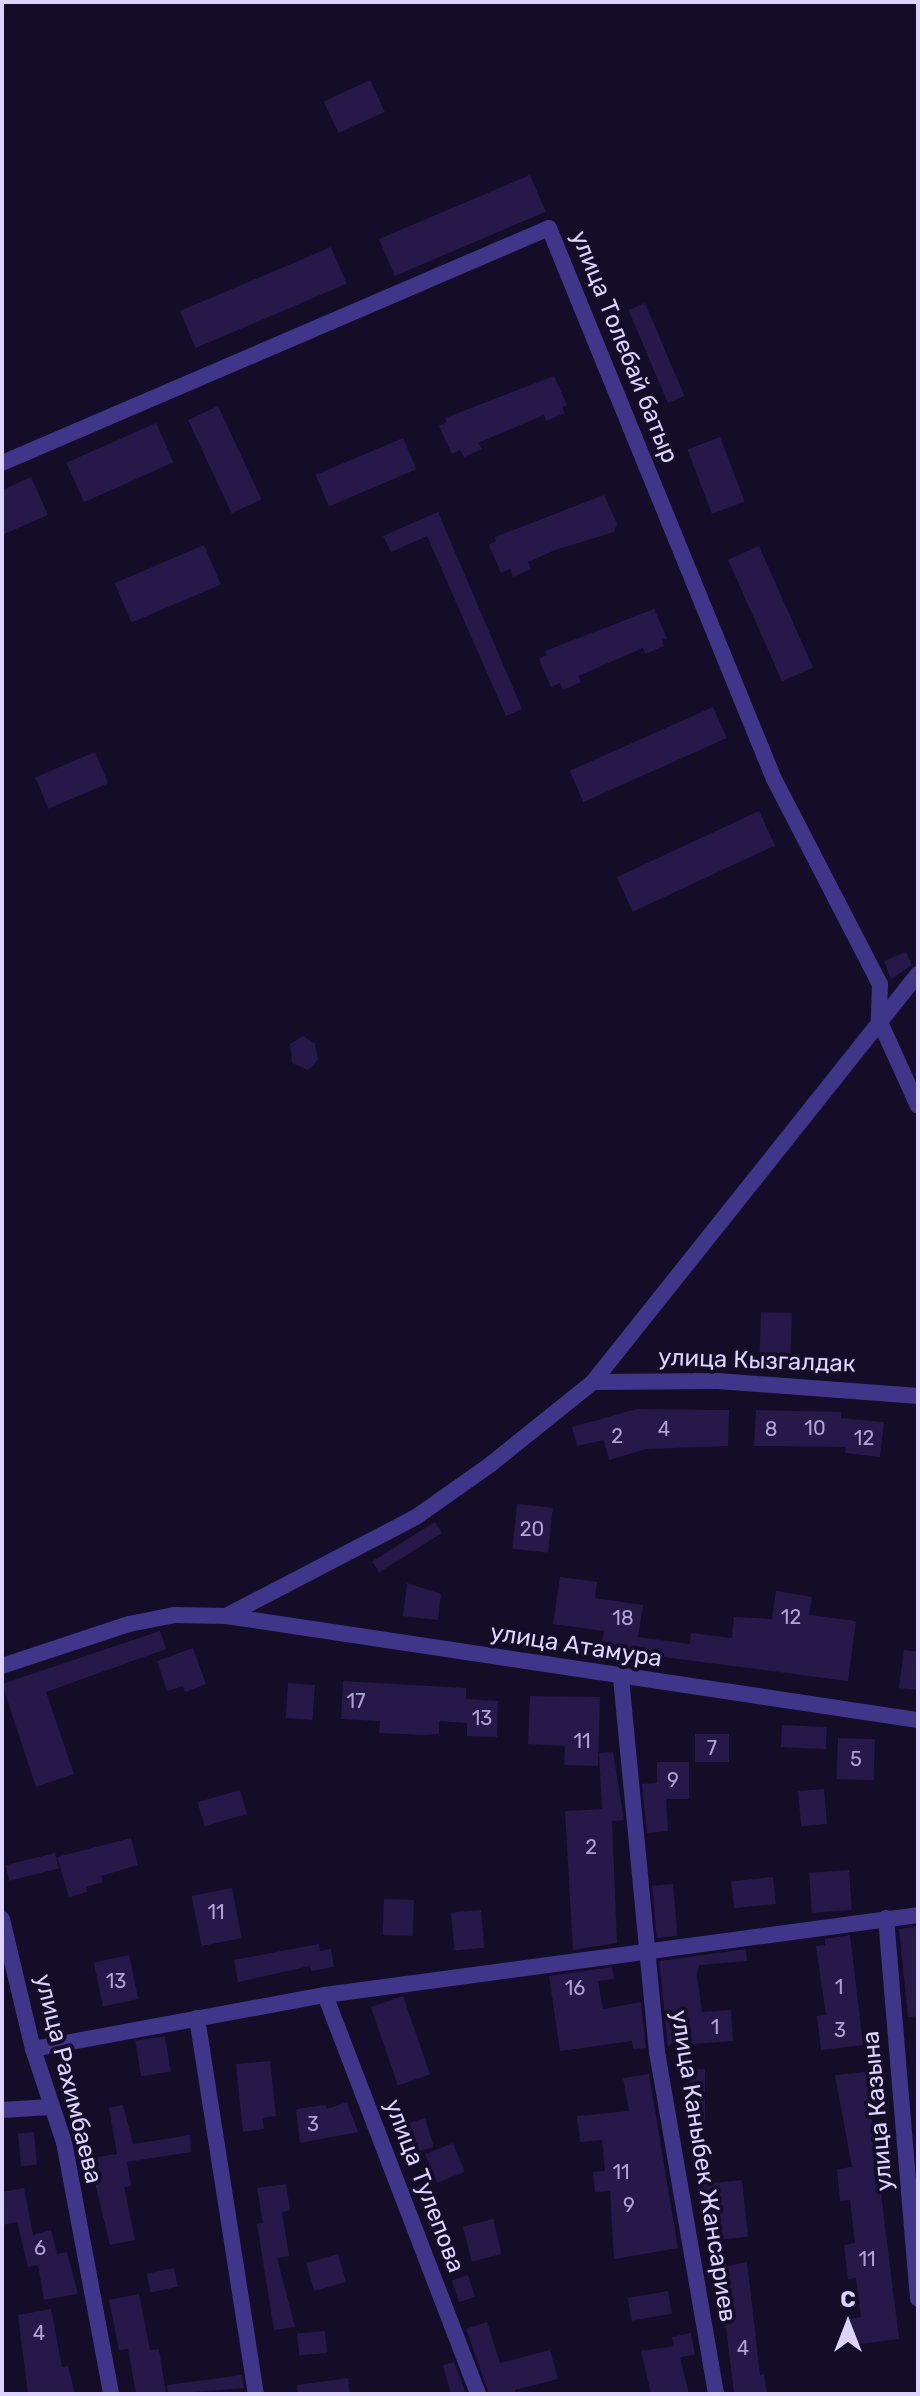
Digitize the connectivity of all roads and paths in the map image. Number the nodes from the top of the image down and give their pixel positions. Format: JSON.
{"nodes":[{"id":1,"x":2,"y":463,"type":"edge"},
{"id":2,"x":918,"y":974,"type":"edge"},
{"id":3,"x":879,"y":1020,"type":"junction"},
{"id":4,"x":918,"y":1106,"type":"edge"},
{"id":5,"x":593,"y":1382,"type":"junction"},
{"id":6,"x":918,"y":1396,"type":"edge"},
{"id":7,"x":226,"y":1616,"type":"junction"},
{"id":8,"x":2,"y":1666,"type":"edge"},
{"id":9,"x":621,"y":1678,"type":"junction"},
{"id":10,"x":918,"y":1720,"type":"edge"},
{"id":11,"x":918,"y":1915,"type":"edge"},
{"id":12,"x":886,"y":1918,"type":"junction"},
{"id":13,"x":2,"y":1919,"type":"edge"},
{"id":14,"x":647,"y":1949,"type":"junction"},
{"id":15,"x":325,"y":1995,"type":"junction"},
{"id":16,"x":197,"y":2018,"type":"junction"},
{"id":17,"x":33,"y":2049,"type":"junction"},
{"id":18,"x":50,"y":2107,"type":"junction"},
{"id":19,"x":2,"y":2110,"type":"edge"},
{"id":20,"x":918,"y":2299,"type":"edge"},
{"id":21,"x":111,"y":2394,"type":"edge"},
{"id":22,"x":256,"y":2394,"type":"edge"},
{"id":23,"x":478,"y":2394,"type":"edge"},
{"id":24,"x":716,"y":2394,"type":"edge"}],
"edges":[{"from":1,"to":3,"type":"street","name":"улица Толебай батыр"},
{"from":2,"to":3,"type":"street"},
{"from":3,"to":4,"type":"street"},
{"from":3,"to":5,"type":"street"},
{"from":5,"to":6,"type":"street","name":"улица Кызгалдак"},
{"from":5,"to":7,"type":"street"},
{"from":7,"to":8,"type":"street","name":"улица Атамура"},
{"from":7,"to":9,"type":"street","name":"улица Атамура"},
{"from":9,"to":10,"type":"street","name":"улица Атамура"},
{"from":9,"to":14,"type":"street","name":"улица Каныбек Жансариев"},
{"from":11,"to":12,"type":"street"},
{"from":12,"to":14,"type":"street"},
{"from":12,"to":20,"type":"street","name":"улица Казына"},
{"from":13,"to":17,"type":"street","name":"улица Рахимбаева"},
{"from":14,"to":15,"type":"street"},
{"from":14,"to":24,"type":"street","name":"улица Каныбек Жансариев"},
{"from":15,"to":16,"type":"street"},
{"from":15,"to":23,"type":"street","name":"улица Тулепова"},
{"from":16,"to":17,"type":"street"},
{"from":16,"to":22,"type":"street"},
{"from":17,"to":18,"type":"street","name":"улица Рахимбаева"},
{"from":18,"to":19,"type":"street"},
{"from":18,"to":21,"type":"street","name":"улица Рахимбаева"}]}
